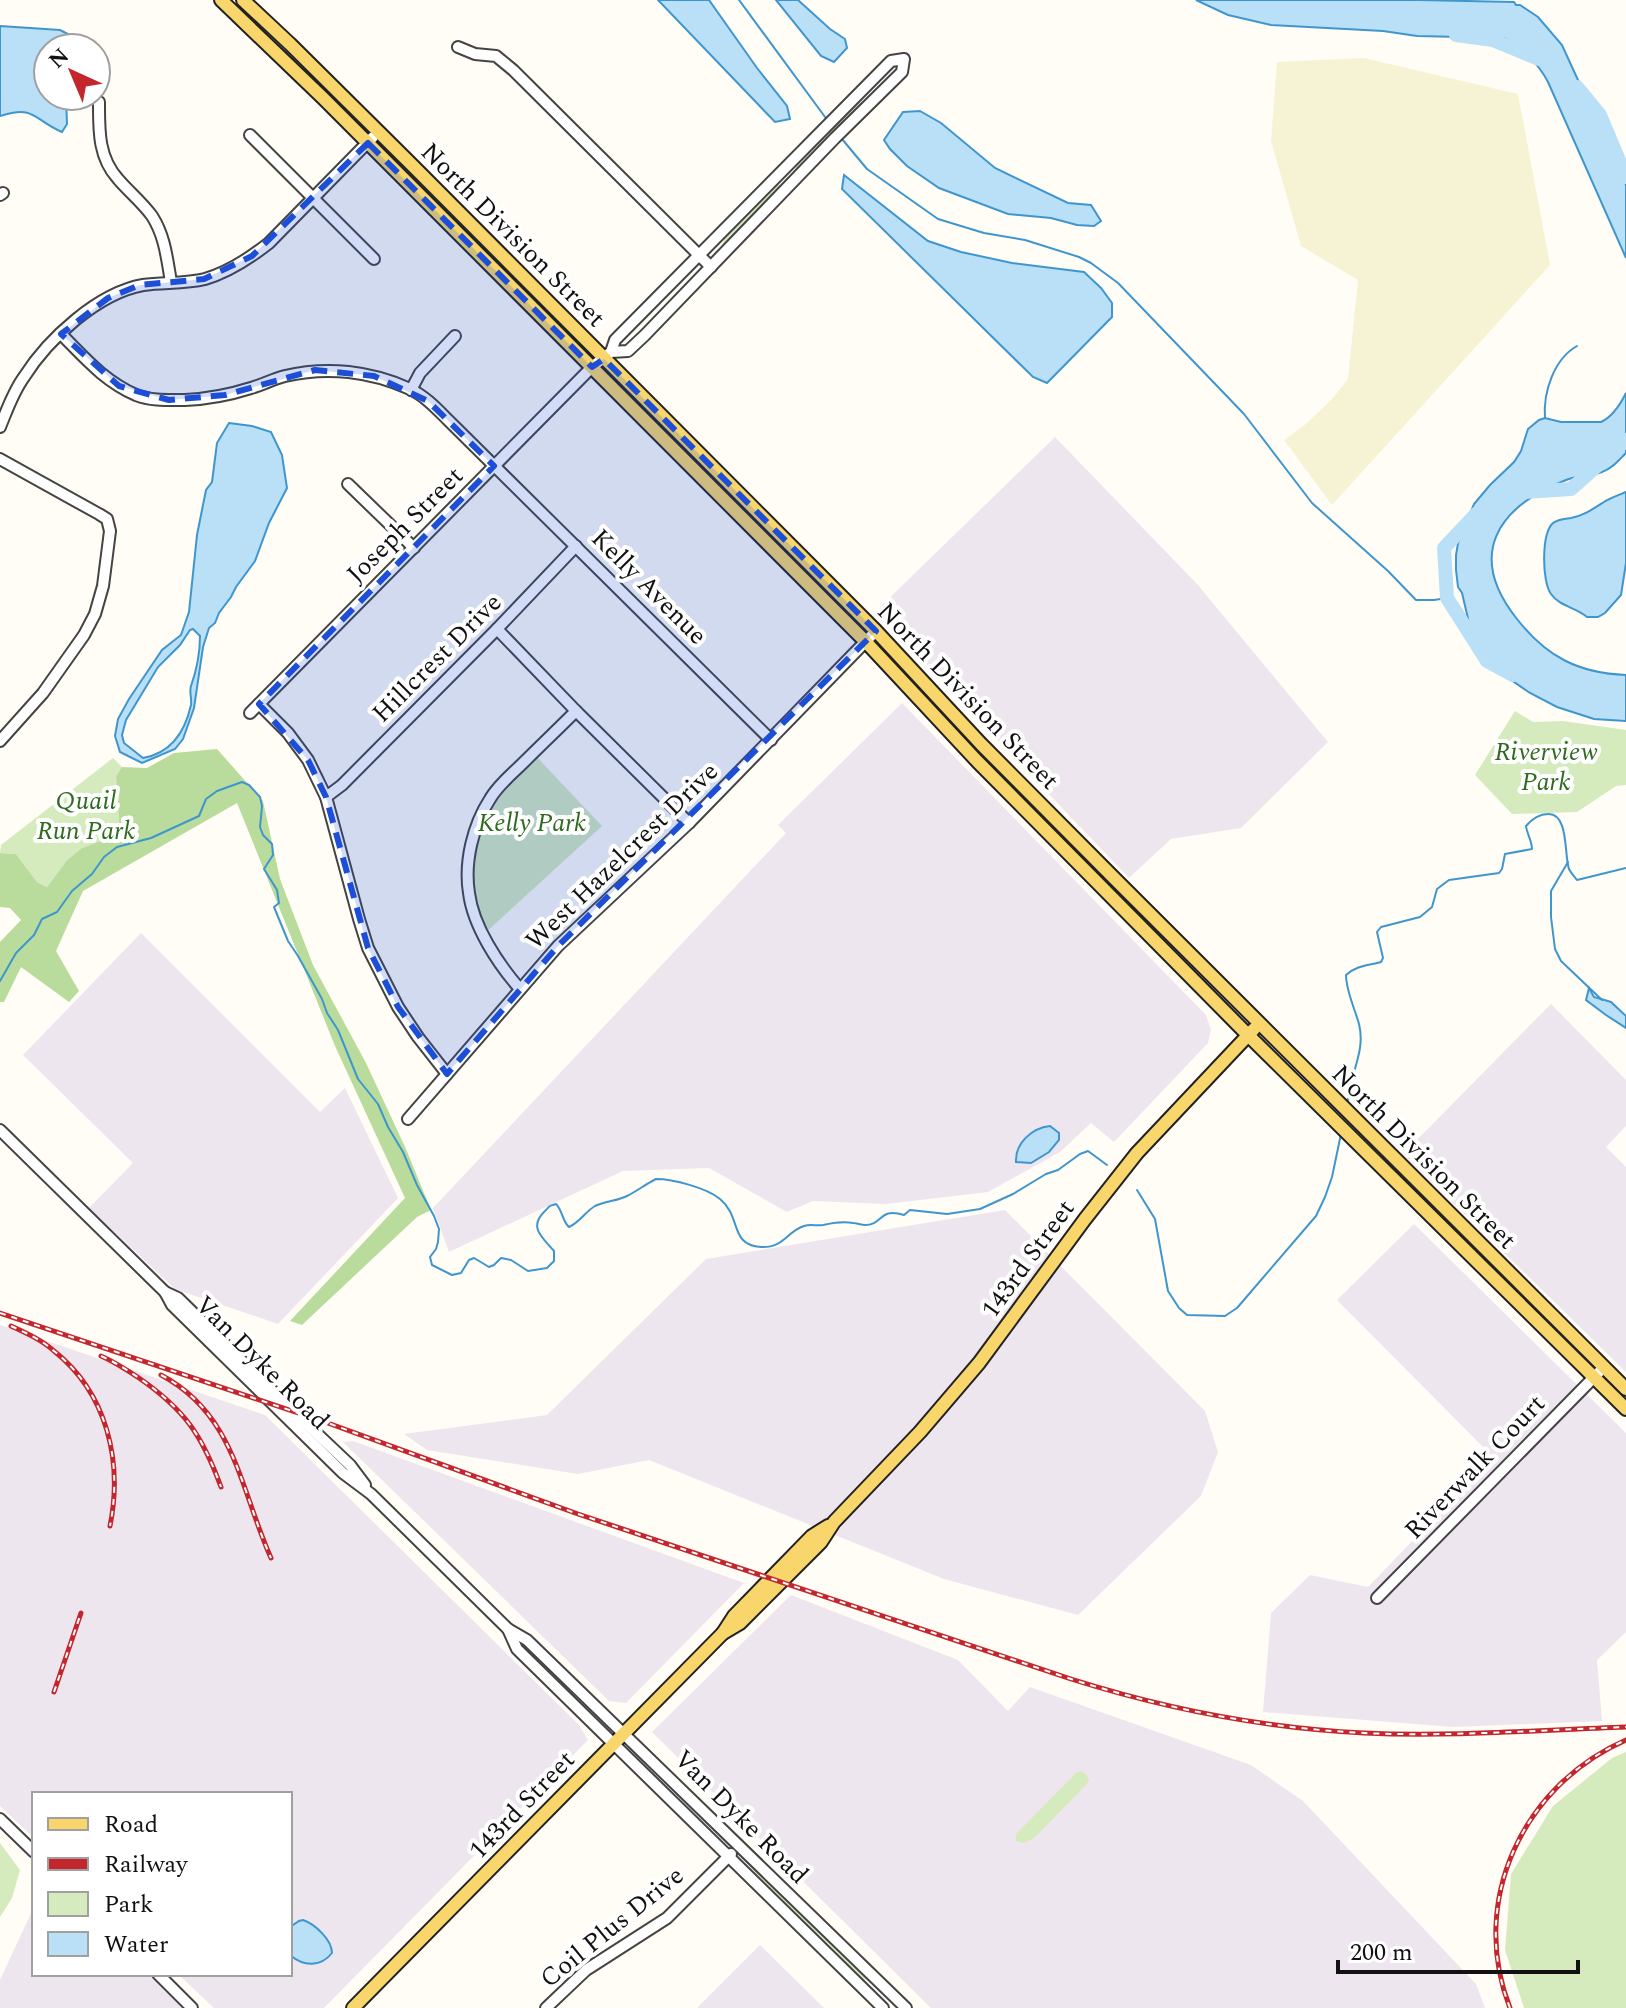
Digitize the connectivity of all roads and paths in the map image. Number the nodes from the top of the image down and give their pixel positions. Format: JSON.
{"nodes":[{"id":1,"x":221,"y":0,"type":"edge"},
{"id":2,"x":243,"y":0,"type":"edge"},
{"id":3,"x":458,"y":47,"type":"dead end"},
{"id":4,"x":99,"y":112,"type":"edge"},
{"id":5,"x":379,"y":132,"type":"junction"},
{"id":6,"x":250,"y":135,"type":"dead end"},
{"id":7,"x":368,"y":143,"type":"junction"},
{"id":8,"x":783,"y":171,"type":"junction"},
{"id":9,"x":794,"y":181,"type":"junction"},
{"id":10,"x":313,"y":198,"type":"junction"},
{"id":11,"x":700,"y":255,"type":"junction"},
{"id":12,"x":374,"y":259,"type":"dead end"},
{"id":13,"x":711,"y":267,"type":"junction"},
{"id":14,"x":171,"y":282,"type":"junction"},
{"id":15,"x":61,"y":334,"type":"junction"},
{"id":16,"x":455,"y":336,"type":"dead end"},
{"id":17,"x":608,"y":355,"type":"junction"},
{"id":18,"x":592,"y":367,"type":"junction"},
{"id":19,"x":411,"y":390,"type":"junction"},
{"id":20,"x":0,"y":427,"type":"edge"},
{"id":21,"x":0,"y":459,"type":"edge"},
{"id":22,"x":494,"y":466,"type":"junction"},
{"id":23,"x":348,"y":484,"type":"dead end"},
{"id":24,"x":576,"y":546,"type":"junction"},
{"id":25,"x":414,"y":548,"type":"junction"},
{"id":26,"x":497,"y":629,"type":"junction"},
{"id":27,"x":876,"y":631,"type":"junction"},
{"id":28,"x":866,"y":642,"type":"junction"},
{"id":29,"x":259,"y":704,"type":"junction"},
{"id":30,"x":576,"y":711,"type":"junction"},
{"id":31,"x":250,"y":713,"type":"dead end"},
{"id":32,"x":771,"y":740,"type":"junction"},
{"id":33,"x":0,"y":741,"type":"edge"},
{"id":34,"x":326,"y":797,"type":"junction"},
{"id":35,"x":689,"y":823,"type":"junction"},
{"id":36,"x":520,"y":989,"type":"junction"},
{"id":37,"x":1259,"y":1024,"type":"junction"},
{"id":38,"x":1248,"y":1035,"type":"junction"},
{"id":39,"x":447,"y":1074,"type":"junction"},
{"id":40,"x":408,"y":1119,"type":"dead end"},
{"id":41,"x":0,"y":1130,"type":"edge"},
{"id":42,"x":1429,"y":1194,"type":"junction"},
{"id":43,"x":1418,"y":1204,"type":"junction"},
{"id":44,"x":1604,"y":1367,"type":"junction"},
{"id":45,"x":1593,"y":1378,"type":"junction"},
{"id":46,"x":1626,"y":1389,"type":"edge"},
{"id":47,"x":1626,"y":1409,"type":"edge"},
{"id":48,"x":1377,"y":1598,"type":"dead end"},
{"id":49,"x":508,"y":1629,"type":"junction"},
{"id":50,"x":624,"y":1732,"type":"junction"},
{"id":51,"x":613,"y":1744,"type":"junction"},
{"id":52,"x":0,"y":1819,"type":"edge"},
{"id":53,"x":739,"y":1845,"type":"junction"},
{"id":54,"x":32,"y":1850,"type":"edge"},
{"id":55,"x":728,"y":1857,"type":"junction"},
{"id":56,"x":160,"y":1976,"type":"edge"},
{"id":57,"x":192,"y":2008,"type":"edge"},
{"id":58,"x":353,"y":2008,"type":"edge"},
{"id":59,"x":546,"y":2008,"type":"edge"},
{"id":60,"x":883,"y":2008,"type":"edge"},
{"id":61,"x":906,"y":2008,"type":"edge"}],
"edges":[{"from":1,"to":7,"type":"main road","name":"North Division Street"},
{"from":2,"to":5,"type":"main road","name":"North Division Street"},
{"from":3,"to":11,"type":"street"},
{"from":4,"to":14,"type":"street"},
{"from":5,"to":7,"type":"street"},
{"from":5,"to":17,"type":"main road","name":"North Division Street"},
{"from":6,"to":10,"type":"street"},
{"from":7,"to":10,"type":"street"},
{"from":7,"to":18,"type":"main road","name":"North Division Street"},
{"from":8,"to":9,"type":"street"},
{"from":8,"to":9,"type":"street"},
{"from":8,"to":11,"type":"street"},
{"from":9,"to":13,"type":"street"},
{"from":10,"to":12,"type":"street"},
{"from":10,"to":14,"type":"street"},
{"from":11,"to":13,"type":"street"},
{"from":11,"to":17,"type":"street"},
{"from":13,"to":17,"type":"street"},
{"from":14,"to":15,"type":"street"},
{"from":15,"to":19,"type":"street","name":"Kelly Avenue"},
{"from":15,"to":20,"type":"street"},
{"from":16,"to":19,"type":"street"},
{"from":17,"to":18,"type":"street","name":"Joseph Street"},
{"from":17,"to":27,"type":"main road","name":"North Division Street"},
{"from":18,"to":22,"type":"street","name":"Joseph Street"},
{"from":18,"to":28,"type":"main road","name":"North Division Street"},
{"from":19,"to":22,"type":"street","name":"Kelly Avenue"},
{"from":21,"to":33,"type":"street"},
{"from":22,"to":24,"type":"street","name":"Kelly Avenue"},
{"from":22,"to":25,"type":"street","name":"Joseph Street"},
{"from":23,"to":25,"type":"street"},
{"from":24,"to":26,"type":"street","name":"Hillcrest Drive"},
{"from":24,"to":32,"type":"street","name":"Kelly Avenue"},
{"from":25,"to":29,"type":"street","name":"Joseph Street"},
{"from":26,"to":30,"type":"street"},
{"from":26,"to":34,"type":"street","name":"Hillcrest Drive"},
{"from":27,"to":28,"type":"street","name":"West Hazelcrest Drive"},
{"from":27,"to":37,"type":"main road","name":"North Division Street"},
{"from":28,"to":32,"type":"street","name":"West Hazelcrest Drive"},
{"from":28,"to":38,"type":"main road","name":"North Division Street"},
{"from":29,"to":31,"type":"street","name":"Joseph Street"},
{"from":29,"to":34,"type":"street"},
{"from":30,"to":35,"type":"street"},
{"from":30,"to":36,"type":"street"},
{"from":32,"to":35,"type":"street","name":"West Hazelcrest Drive"},
{"from":34,"to":39,"type":"street"},
{"from":35,"to":36,"type":"street","name":"West Hazelcrest Drive"},
{"from":36,"to":39,"type":"street","name":"West Hazelcrest Drive"},
{"from":37,"to":38,"type":"main road","name":"143rd Street"},
{"from":37,"to":42,"type":"main road","name":"North Division Street"},
{"from":38,"to":43,"type":"main road","name":"North Division Street"},
{"from":38,"to":50,"type":"main road","name":"143rd Street"},
{"from":39,"to":40,"type":"street","name":"West Hazelcrest Drive"},
{"from":41,"to":49,"type":"street","name":"Van Dyke Road"},
{"from":42,"to":43,"type":"main road"},
{"from":42,"to":44,"type":"main road","name":"North Division Street"},
{"from":43,"to":45,"type":"main road","name":"North Division Street"},
{"from":44,"to":45,"type":"street","name":"Riverwalk Court"},
{"from":44,"to":46,"type":"main road","name":"North Division Street"},
{"from":45,"to":47,"type":"main road","name":"North Division Street"},
{"from":45,"to":48,"type":"street","name":"Riverwalk Court"},
{"from":49,"to":50,"type":"street","name":"Van Dyke Road"},
{"from":49,"to":51,"type":"street","name":"Van Dyke Road"},
{"from":50,"to":51,"type":"main road","name":"143rd Street"},
{"from":50,"to":53,"type":"street","name":"Van Dyke Road"},
{"from":51,"to":55,"type":"street","name":"Van Dyke Road"},
{"from":51,"to":58,"type":"main road","name":"143rd Street"},
{"from":52,"to":54,"type":"street"},
{"from":53,"to":55,"type":"street","name":"Coil Plus Drive"},
{"from":53,"to":61,"type":"street","name":"Van Dyke Road"},
{"from":55,"to":59,"type":"street","name":"Coil Plus Drive"},
{"from":55,"to":60,"type":"street","name":"Van Dyke Road"},
{"from":56,"to":57,"type":"street"}]}
